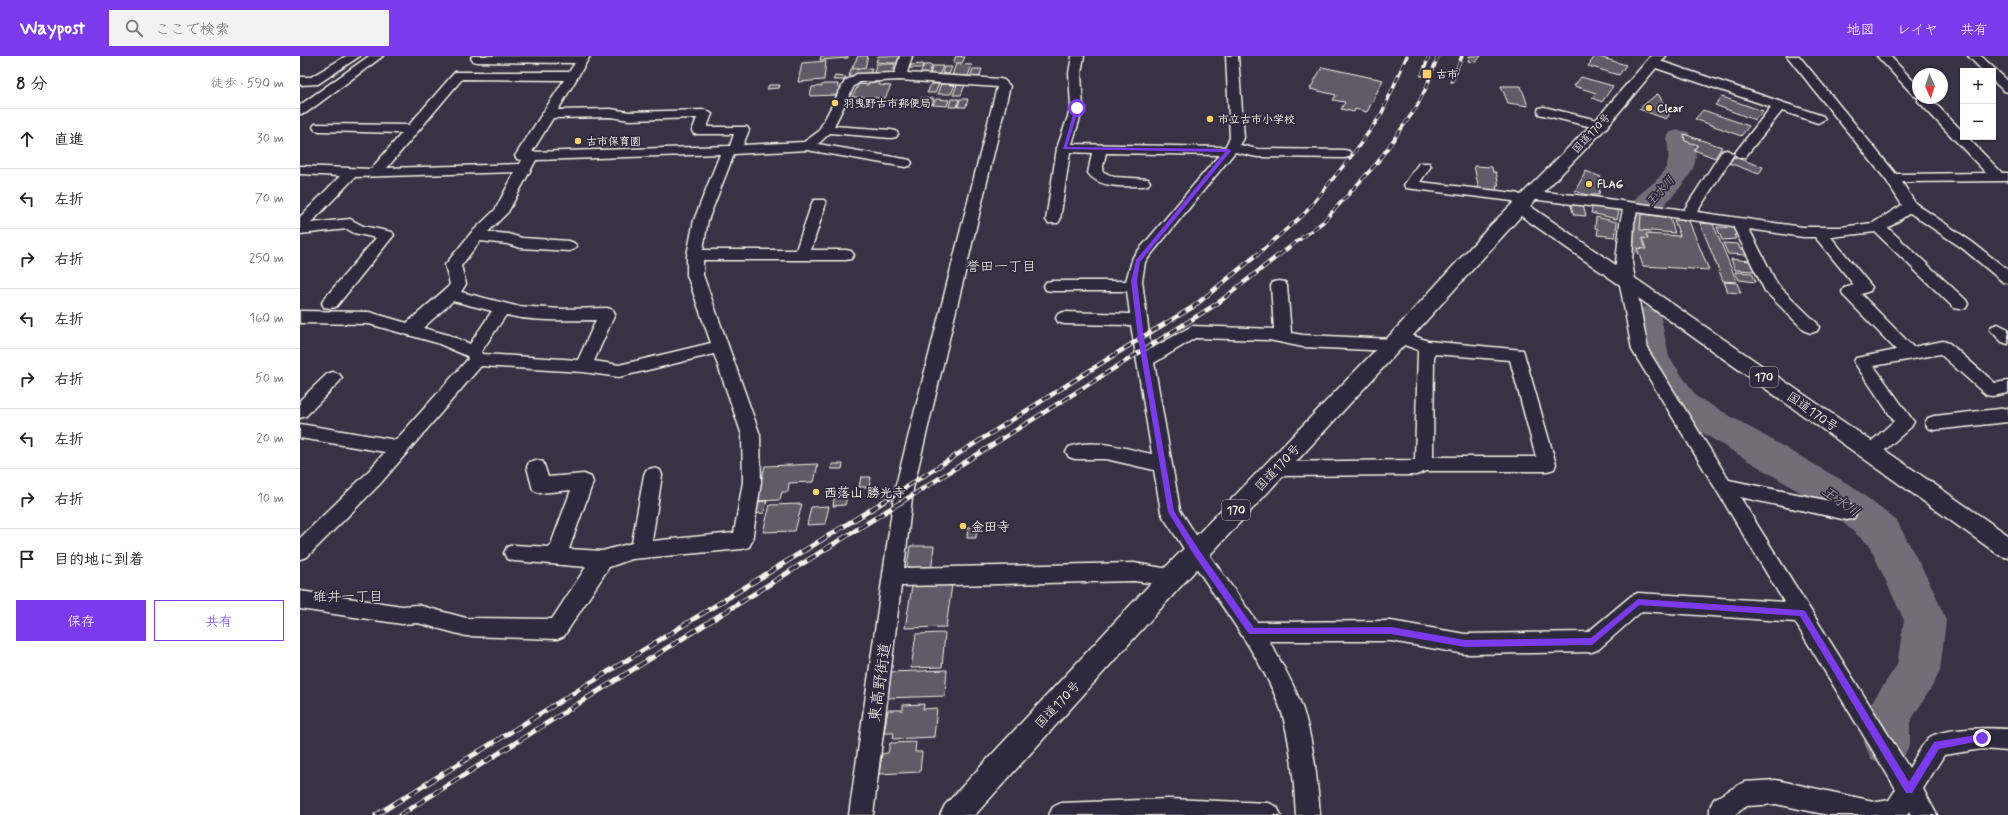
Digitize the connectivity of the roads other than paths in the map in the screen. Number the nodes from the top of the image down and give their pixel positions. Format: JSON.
{"nodes":[{"id":1,"x":354,"y":56,"type":"edge"},
{"id":2,"x":377,"y":56,"type":"edge"},
{"id":3,"x":906,"y":56,"type":"edge"},
{"id":4,"x":1078,"y":56,"type":"edge"},
{"id":5,"x":1232,"y":56,"type":"edge"},
{"id":6,"x":1793,"y":56,"type":"edge"},
{"id":7,"x":1883,"y":56,"type":"edge"},
{"id":8,"x":1974,"y":56,"type":"edge"},
{"id":9,"x":477,"y":58,"type":"dead end"},
{"id":10,"x":583,"y":58,"type":"edge"},
{"id":11,"x":1656,"y":59,"type":"edge"},
{"id":12,"x":1987,"y":68,"type":"edge"},
{"id":13,"x":573,"y":76,"type":"junction"},
{"id":14,"x":900,"y":76,"type":"junction"},
{"id":15,"x":1996,"y":77,"type":"edge"},
{"id":16,"x":300,"y":81,"type":"edge"},
{"id":17,"x":1912,"y":87,"type":"edge"},
{"id":18,"x":2008,"y":88,"type":"edge"},
{"id":19,"x":1929,"y":104,"type":"edge"},
{"id":20,"x":1779,"y":106,"type":"junction"},
{"id":21,"x":301,"y":110,"type":"edge"},
{"id":22,"x":1544,"y":111,"type":"dead end"},
{"id":23,"x":548,"y":114,"type":"junction"},
{"id":24,"x":1818,"y":120,"type":"dead end"},
{"id":25,"x":1600,"y":124,"type":"junction"},
{"id":26,"x":320,"y":127,"type":"dead end"},
{"id":27,"x":413,"y":129,"type":"junction"},
{"id":28,"x":826,"y":129,"type":"junction"},
{"id":29,"x":891,"y":134,"type":"dead end"},
{"id":30,"x":807,"y":146,"type":"junction"},
{"id":31,"x":1064,"y":148,"type":"junction"},
{"id":32,"x":1100,"y":149,"type":"junction"},
{"id":33,"x":1230,"y":149,"type":"junction"},
{"id":34,"x":732,"y":150,"type":"junction"},
{"id":35,"x":1344,"y":154,"type":"dead end"},
{"id":36,"x":528,"y":162,"type":"junction"},
{"id":37,"x":905,"y":163,"type":"dead end"},
{"id":38,"x":1424,"y":166,"type":"dead end"},
{"id":39,"x":300,"y":170,"type":"edge"},
{"id":40,"x":352,"y":172,"type":"junction"},
{"id":41,"x":374,"y":173,"type":"junction"},
{"id":42,"x":2003,"y":177,"type":"edge"},
{"id":43,"x":1892,"y":178,"type":"junction"},
{"id":44,"x":1143,"y":182,"type":"dead end"},
{"id":45,"x":1525,"y":201,"type":"junction"},
{"id":46,"x":819,"y":203,"type":"dead end"},
{"id":47,"x":1910,"y":206,"type":"junction"},
{"id":48,"x":1639,"y":208,"type":"junction"},
{"id":49,"x":1688,"y":215,"type":"junction"},
{"id":50,"x":1053,"y":220,"type":"dead end"},
{"id":51,"x":1739,"y":223,"type":"junction"},
{"id":52,"x":300,"y":227,"type":"edge"},
{"id":53,"x":1878,"y":227,"type":"junction"},
{"id":54,"x":1819,"y":232,"type":"junction"},
{"id":55,"x":476,"y":236,"type":"junction"},
{"id":56,"x":569,"y":246,"type":"dead end"},
{"id":57,"x":696,"y":255,"type":"junction"},
{"id":58,"x":802,"y":255,"type":"junction"},
{"id":59,"x":846,"y":255,"type":"dead end"},
{"id":60,"x":2008,"y":278,"type":"edge"},
{"id":61,"x":1627,"y":280,"type":"junction"},
{"id":62,"x":1052,"y":286,"type":"dead end"},
{"id":63,"x":1135,"y":286,"type":"junction"},
{"id":64,"x":1279,"y":286,"type":"dead end"},
{"id":65,"x":450,"y":294,"type":"junction"},
{"id":66,"x":330,"y":303,"type":"dead end"},
{"id":67,"x":1960,"y":304,"type":"dead end"},
{"id":68,"x":502,"y":308,"type":"junction"},
{"id":69,"x":300,"y":316,"type":"edge"},
{"id":70,"x":1064,"y":318,"type":"dead end"},
{"id":71,"x":1139,"y":320,"type":"junction"},
{"id":72,"x":1811,"y":327,"type":"dead end"},
{"id":73,"x":410,"y":330,"type":"junction"},
{"id":74,"x":1284,"y":337,"type":"junction"},
{"id":75,"x":1396,"y":341,"type":"junction"},
{"id":76,"x":1426,"y":346,"type":"junction"},
{"id":77,"x":719,"y":347,"type":"junction"},
{"id":78,"x":1909,"y":353,"type":"junction"},
{"id":79,"x":475,"y":356,"type":"junction"},
{"id":80,"x":1145,"y":360,"type":"junction"},
{"id":81,"x":583,"y":366,"type":"junction"},
{"id":82,"x":333,"y":378,"type":"dead end"},
{"id":83,"x":2000,"y":389,"type":"edge"},
{"id":84,"x":2008,"y":407,"type":"edge"},
{"id":85,"x":300,"y":411,"type":"edge"},
{"id":86,"x":2008,"y":415,"type":"edge"},
{"id":87,"x":1934,"y":423,"type":"dead end"},
{"id":88,"x":300,"y":431,"type":"edge"},
{"id":89,"x":401,"y":448,"type":"junction"},
{"id":90,"x":1075,"y":452,"type":"dead end"},
{"id":91,"x":1871,"y":452,"type":"junction"},
{"id":92,"x":1163,"y":464,"type":"junction"},
{"id":93,"x":1424,"y":464,"type":"junction"},
{"id":94,"x":536,"y":467,"type":"dead end"},
{"id":95,"x":1275,"y":469,"type":"junction"},
{"id":96,"x":653,"y":475,"type":"dead end"},
{"id":97,"x":1724,"y":486,"type":"junction"},
{"id":98,"x":1847,"y":512,"type":"dead end"},
{"id":99,"x":2008,"y":548,"type":"edge"},
{"id":100,"x":641,"y":550,"type":"junction"},
{"id":101,"x":300,"y":551,"type":"edge"},
{"id":102,"x":1196,"y":552,"type":"junction"},
{"id":103,"x":514,"y":553,"type":"dead end"},
{"id":104,"x":557,"y":556,"type":"junction"},
{"id":105,"x":602,"y":560,"type":"junction"},
{"id":106,"x":893,"y":577,"type":"junction"},
{"id":107,"x":1173,"y":577,"type":"junction"},
{"id":108,"x":300,"y":600,"type":"edge"},
{"id":109,"x":1802,"y":613,"type":"junction"},
{"id":110,"x":1252,"y":632,"type":"junction"},
{"id":111,"x":2008,"y":740,"type":"edge"},
{"id":112,"x":1909,"y":790,"type":"junction"},
{"id":113,"x":1107,"y":814,"type":"edge"},
{"id":114,"x":861,"y":815,"type":"edge"},
{"id":115,"x":955,"y":815,"type":"edge"},
{"id":116,"x":1061,"y":815,"type":"edge"},
{"id":117,"x":1269,"y":815,"type":"edge"},
{"id":118,"x":1308,"y":815,"type":"edge"},
{"id":119,"x":1722,"y":815,"type":"edge"},
{"id":120,"x":1925,"y":815,"type":"edge"}],
"edges":[{"from":1,"to":16,"type":"street"},
{"from":2,"to":21,"type":"street"},
{"from":3,"to":14,"type":"street"},
{"from":4,"to":31,"type":"street"},
{"from":5,"to":33,"type":"street"},
{"from":6,"to":43,"type":"street"},
{"from":7,"to":17,"type":"street"},
{"from":8,"to":12,"type":"street"},
{"from":9,"to":10,"type":"street"},
{"from":10,"to":13,"type":"street"},
{"from":11,"to":20,"type":"street"},
{"from":11,"to":25,"type":"highway","name":"国道170号","number":"170"},
{"from":13,"to":23,"type":"street"},
{"from":13,"to":27,"type":"street"},
{"from":14,"to":28,"type":"street"},
{"from":14,"to":106,"type":"street","name":"東高野街道"},
{"from":15,"to":18,"type":"street"},
{"from":19,"to":42,"type":"street"},
{"from":20,"to":24,"type":"street"},
{"from":20,"to":49,"type":"street"},
{"from":22,"to":25,"type":"street"},
{"from":23,"to":34,"type":"street"},
{"from":23,"to":36,"type":"street"},
{"from":25,"to":45,"type":"highway","name":"国道170号","number":"170"},
{"from":26,"to":27,"type":"street"},
{"from":27,"to":41,"type":"street"},
{"from":28,"to":29,"type":"street"},
{"from":28,"to":30,"type":"street"},
{"from":30,"to":34,"type":"street"},
{"from":30,"to":37,"type":"street"},
{"from":31,"to":32,"type":"street"},
{"from":31,"to":50,"type":"street"},
{"from":32,"to":33,"type":"street"},
{"from":32,"to":44,"type":"street"},
{"from":33,"to":35,"type":"street"},
{"from":33,"to":63,"type":"street"},
{"from":34,"to":36,"type":"street"},
{"from":34,"to":57,"type":"street"},
{"from":36,"to":41,"type":"street"},
{"from":36,"to":55,"type":"street"},
{"from":38,"to":45,"type":"street"},
{"from":39,"to":40,"type":"street"},
{"from":40,"to":41,"type":"street"},
{"from":40,"to":52,"type":"street"},
{"from":42,"to":43,"type":"street"},
{"from":43,"to":47,"type":"street"},
{"from":45,"to":48,"type":"street"},
{"from":45,"to":61,"type":"highway","name":"国道170号","number":"170"},
{"from":45,"to":75,"type":"highway","name":"国道170号","number":"170"},
{"from":46,"to":58,"type":"street"},
{"from":47,"to":53,"type":"street"},
{"from":47,"to":60,"type":"street"},
{"from":48,"to":49,"type":"street"},
{"from":48,"to":61,"type":"street"},
{"from":49,"to":51,"type":"street"},
{"from":51,"to":54,"type":"street"},
{"from":51,"to":72,"type":"street"},
{"from":52,"to":66,"type":"street"},
{"from":53,"to":54,"type":"street"},
{"from":53,"to":67,"type":"street"},
{"from":54,"to":78,"type":"street"},
{"from":55,"to":56,"type":"street"},
{"from":55,"to":65,"type":"street"},
{"from":57,"to":58,"type":"street"},
{"from":57,"to":77,"type":"street"},
{"from":58,"to":59,"type":"street"},
{"from":61,"to":91,"type":"highway","name":"国道170号","number":"170"},
{"from":61,"to":97,"type":"street"},
{"from":62,"to":63,"type":"street"},
{"from":63,"to":71,"type":"street"},
{"from":64,"to":74,"type":"street"},
{"from":65,"to":68,"type":"street"},
{"from":65,"to":73,"type":"street"},
{"from":68,"to":79,"type":"street"},
{"from":68,"to":81,"type":"street"},
{"from":69,"to":73,"type":"street"},
{"from":70,"to":71,"type":"street"},
{"from":71,"to":80,"type":"street"},
{"from":73,"to":79,"type":"street"},
{"from":74,"to":75,"type":"street"},
{"from":74,"to":80,"type":"street"},
{"from":75,"to":76,"type":"street"},
{"from":75,"to":95,"type":"highway","name":"国道170号","number":"170"},
{"from":76,"to":93,"type":"street"},
{"from":76,"to":93,"type":"street"},
{"from":77,"to":81,"type":"street"},
{"from":77,"to":100,"type":"street"},
{"from":78,"to":83,"type":"street"},
{"from":78,"to":91,"type":"street"},
{"from":79,"to":81,"type":"street"},
{"from":79,"to":89,"type":"street"},
{"from":80,"to":92,"type":"street"},
{"from":82,"to":85,"type":"street"},
{"from":83,"to":84,"type":"street"},
{"from":86,"to":87,"type":"street"},
{"from":88,"to":89,"type":"street"},
{"from":89,"to":101,"type":"street"},
{"from":90,"to":92,"type":"street"},
{"from":91,"to":99,"type":"highway","name":"国道170号","number":"170"},
{"from":92,"to":102,"type":"street"},
{"from":93,"to":95,"type":"street"},
{"from":94,"to":104,"type":"street"},
{"from":95,"to":102,"type":"highway","name":"国道170号","number":"170"},
{"from":96,"to":100,"type":"street"},
{"from":97,"to":98,"type":"street"},
{"from":97,"to":109,"type":"street"},
{"from":100,"to":105,"type":"street"},
{"from":102,"to":107,"type":"highway","name":"国道170号","number":"170"},
{"from":102,"to":110,"type":"street"},
{"from":103,"to":104,"type":"street"},
{"from":104,"to":105,"type":"street"},
{"from":105,"to":108,"type":"street"},
{"from":106,"to":107,"type":"street"},
{"from":106,"to":114,"type":"street","name":"東高野街道"},
{"from":107,"to":115,"type":"highway","name":"国道170号","number":"170"},
{"from":109,"to":110,"type":"street"},
{"from":109,"to":112,"type":"street"},
{"from":110,"to":118,"type":"street"},
{"from":111,"to":112,"type":"street"},
{"from":112,"to":119,"type":"street"},
{"from":112,"to":120,"type":"street"},
{"from":113,"to":116,"type":"street"},
{"from":113,"to":117,"type":"street"}]}
